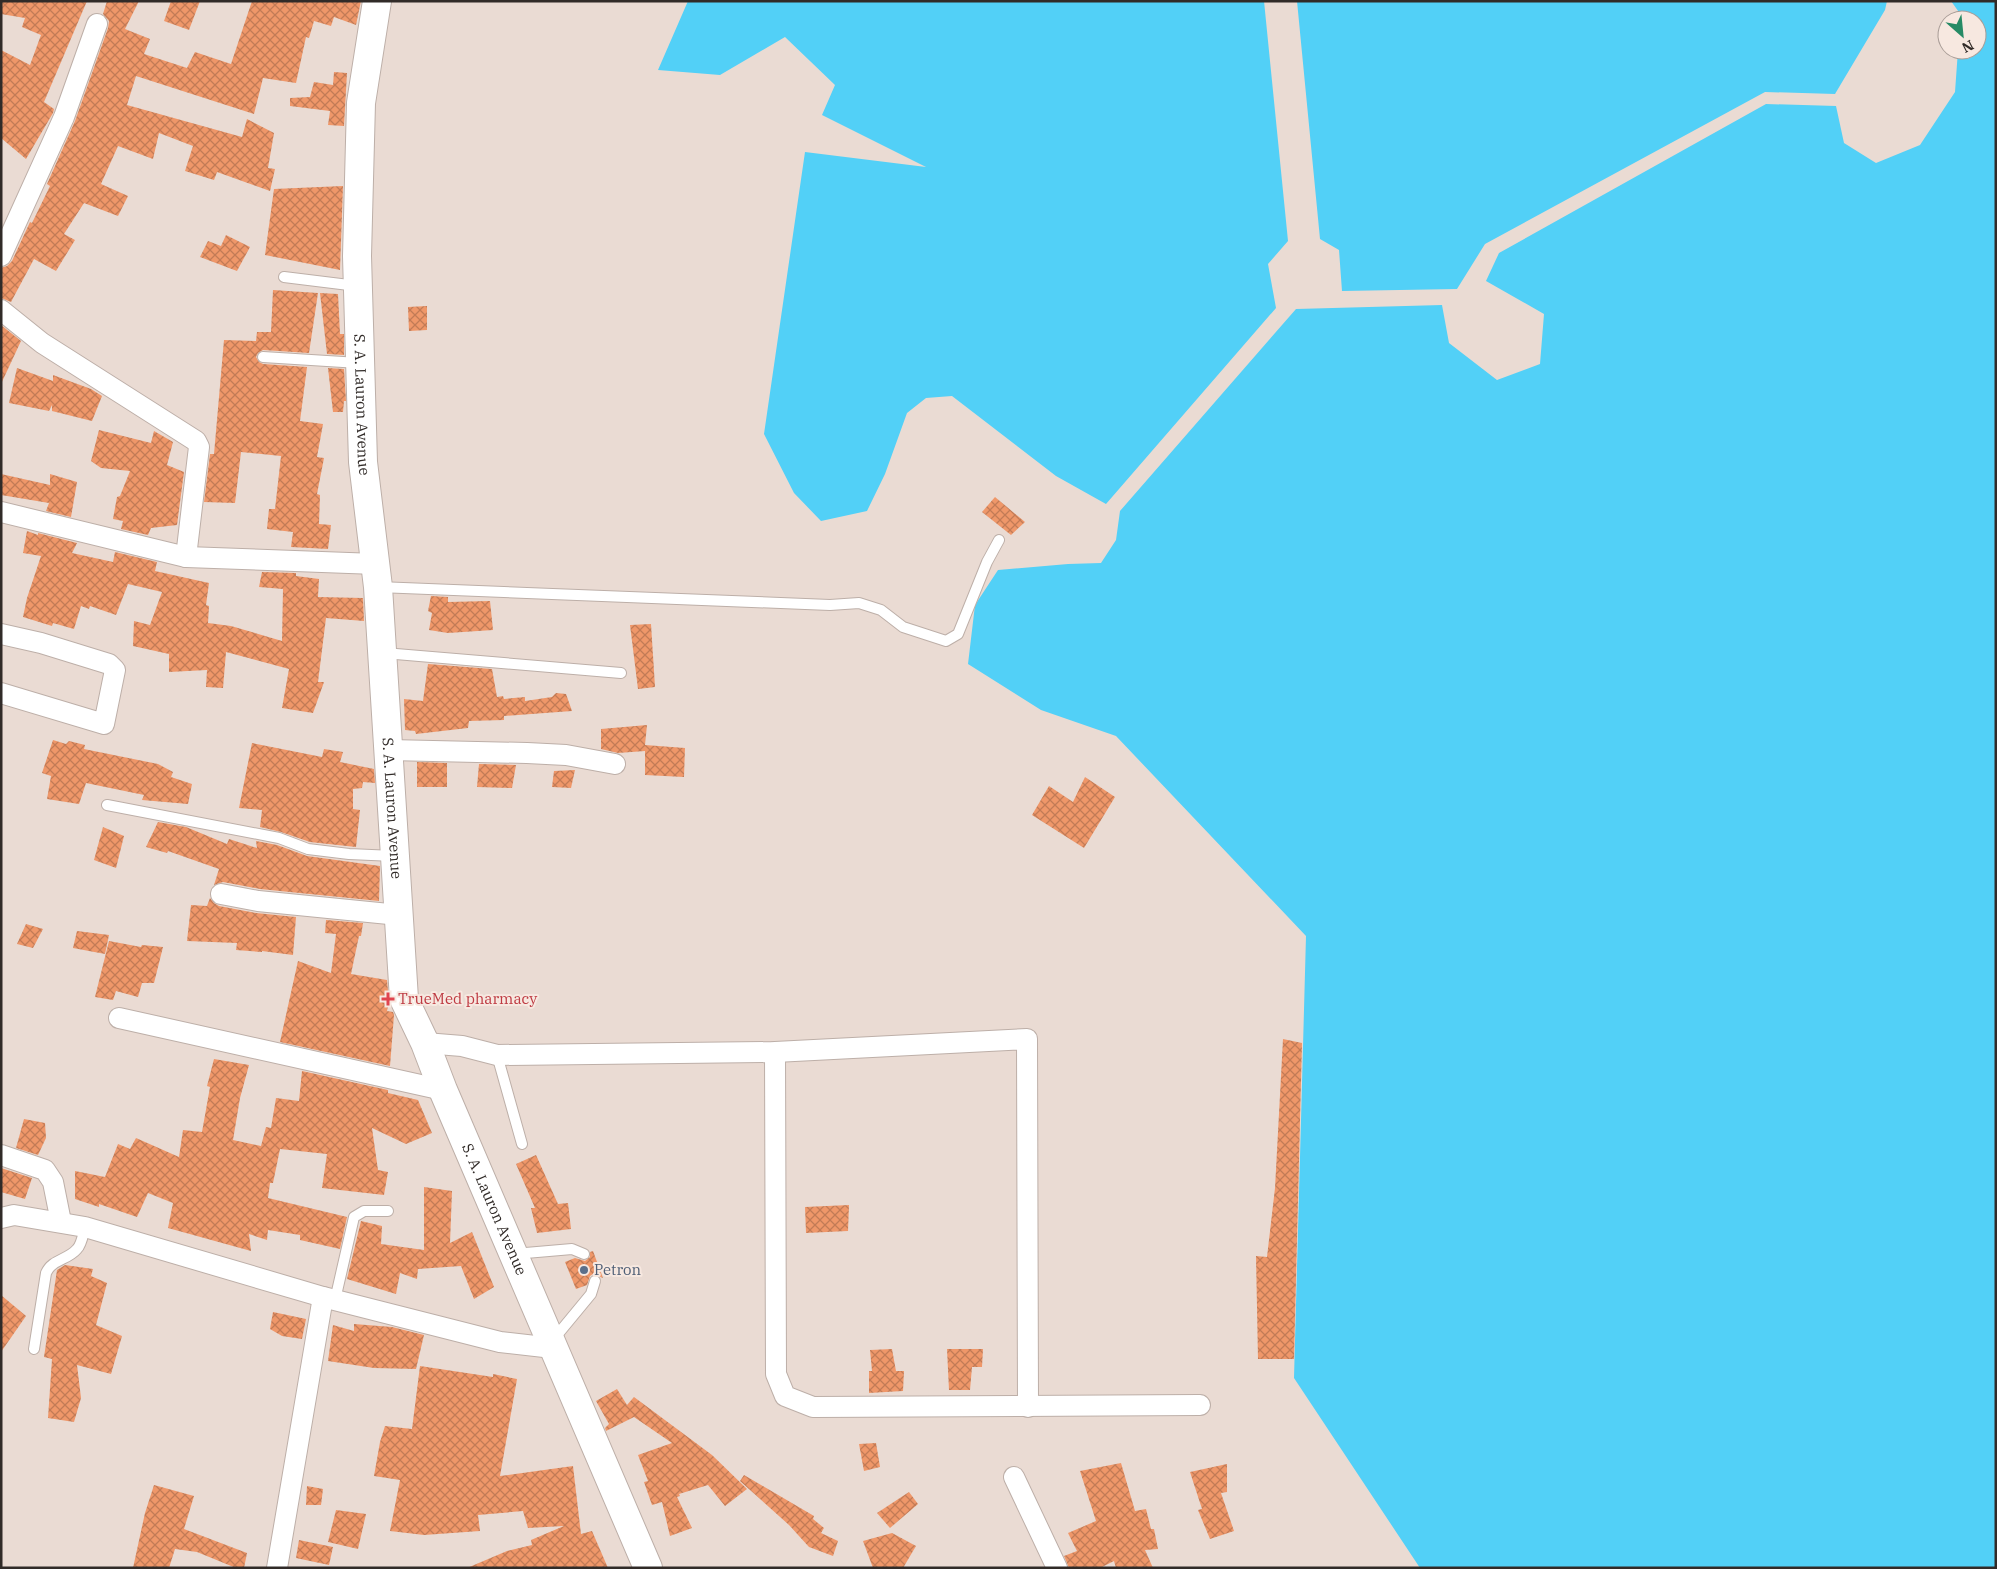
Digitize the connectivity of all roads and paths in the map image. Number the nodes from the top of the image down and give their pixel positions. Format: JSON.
{"nodes":[{"id":1,"x":377,"y":1,"type":"edge"},
{"id":2,"x":96,"y":24,"type":"dead end"},
{"id":3,"x":1,"y":256,"type":"edge"},
{"id":4,"x":284,"y":277,"type":"dead end"},
{"id":5,"x":358,"y":286,"type":"junction"},
{"id":6,"x":1,"y":310,"type":"edge"},
{"id":7,"x":262,"y":356,"type":"dead end"},
{"id":8,"x":360,"y":363,"type":"junction"},
{"id":9,"x":1,"y":512,"type":"edge"},
{"id":10,"x":999,"y":540,"type":"dead end"},
{"id":11,"x":186,"y":557,"type":"junction"},
{"id":12,"x":377,"y":576,"type":"junction"},
{"id":13,"x":1,"y":634,"type":"edge"},
{"id":14,"x":384,"y":652,"type":"junction"},
{"id":15,"x":620,"y":672,"type":"dead end"},
{"id":16,"x":1,"y":693,"type":"edge"},
{"id":17,"x":389,"y":750,"type":"junction"},
{"id":18,"x":615,"y":764,"type":"dead end"},
{"id":19,"x":107,"y":805,"type":"dead end"},
{"id":20,"x":395,"y":856,"type":"junction"},
{"id":21,"x":221,"y":894,"type":"dead end"},
{"id":22,"x":399,"y":915,"type":"junction"},
{"id":23,"x":118,"y":1018,"type":"dead end"},
{"id":24,"x":425,"y":1043,"type":"junction"},
{"id":25,"x":775,"y":1052,"type":"junction"},
{"id":26,"x":497,"y":1054,"type":"junction"},
{"id":27,"x":443,"y":1090,"type":"junction"},
{"id":28,"x":522,"y":1144,"type":"dead end"},
{"id":29,"x":1,"y":1155,"type":"edge"},
{"id":30,"x":388,"y":1211,"type":"dead end"},
{"id":31,"x":1,"y":1218,"type":"edge"},
{"id":32,"x":61,"y":1222,"type":"junction"},
{"id":33,"x":85,"y":1227,"type":"junction"},
{"id":34,"x":513,"y":1254,"type":"junction"},
{"id":35,"x":584,"y":1254,"type":"dead end"},
{"id":36,"x":596,"y":1281,"type":"dead end"},
{"id":37,"x":329,"y":1299,"type":"junction"},
{"id":38,"x":552,"y":1346,"type":"junction"},
{"id":39,"x":34,"y":1349,"type":"dead end"},
{"id":40,"x":1200,"y":1404,"type":"dead end"},
{"id":41,"x":1028,"y":1407,"type":"junction"},
{"id":42,"x":1014,"y":1477,"type":"dead end"},
{"id":43,"x":277,"y":1568,"type":"edge"},
{"id":44,"x":648,"y":1568,"type":"edge"},
{"id":45,"x":1057,"y":1568,"type":"edge"}],
"edges":[{"from":1,"to":5,"type":"highway","name":"S. A. Lauron Avenue"},
{"from":2,"to":3,"type":"street"},
{"from":4,"to":5,"type":"lane"},
{"from":5,"to":8,"type":"highway","name":"S. A. Lauron Avenue"},
{"from":6,"to":11,"type":"street"},
{"from":7,"to":8,"type":"lane"},
{"from":8,"to":12,"type":"highway","name":"S. A. Lauron Avenue"},
{"from":9,"to":11,"type":"street"},
{"from":10,"to":12,"type":"lane"},
{"from":11,"to":12,"type":"street"},
{"from":12,"to":14,"type":"highway","name":"S. A. Lauron Avenue"},
{"from":13,"to":16,"type":"street"},
{"from":14,"to":15,"type":"lane"},
{"from":14,"to":17,"type":"highway","name":"S. A. Lauron Avenue"},
{"from":17,"to":18,"type":"street"},
{"from":17,"to":20,"type":"highway","name":"S. A. Lauron Avenue"},
{"from":19,"to":20,"type":"lane"},
{"from":20,"to":22,"type":"highway","name":"S. A. Lauron Avenue"},
{"from":21,"to":22,"type":"street"},
{"from":22,"to":24,"type":"highway","name":"S. A. Lauron Avenue"},
{"from":23,"to":27,"type":"street"},
{"from":24,"to":26,"type":"street"},
{"from":24,"to":27,"type":"highway","name":"S. A. Lauron Avenue"},
{"from":25,"to":26,"type":"street"},
{"from":25,"to":41,"type":"street"},
{"from":25,"to":41,"type":"street"},
{"from":26,"to":28,"type":"lane"},
{"from":27,"to":34,"type":"highway","name":"S. A. Lauron Avenue"},
{"from":29,"to":32,"type":"street"},
{"from":30,"to":37,"type":"lane"},
{"from":31,"to":32,"type":"street"},
{"from":32,"to":33,"type":"street"},
{"from":33,"to":37,"type":"street"},
{"from":33,"to":39,"type":"lane"},
{"from":34,"to":35,"type":"lane"},
{"from":34,"to":38,"type":"highway","name":"S. A. Lauron Avenue"},
{"from":36,"to":38,"type":"lane"},
{"from":37,"to":38,"type":"street"},
{"from":37,"to":43,"type":"street"},
{"from":38,"to":44,"type":"highway","name":"S. A. Lauron Avenue"},
{"from":40,"to":41,"type":"street"},
{"from":42,"to":45,"type":"street"}]}
